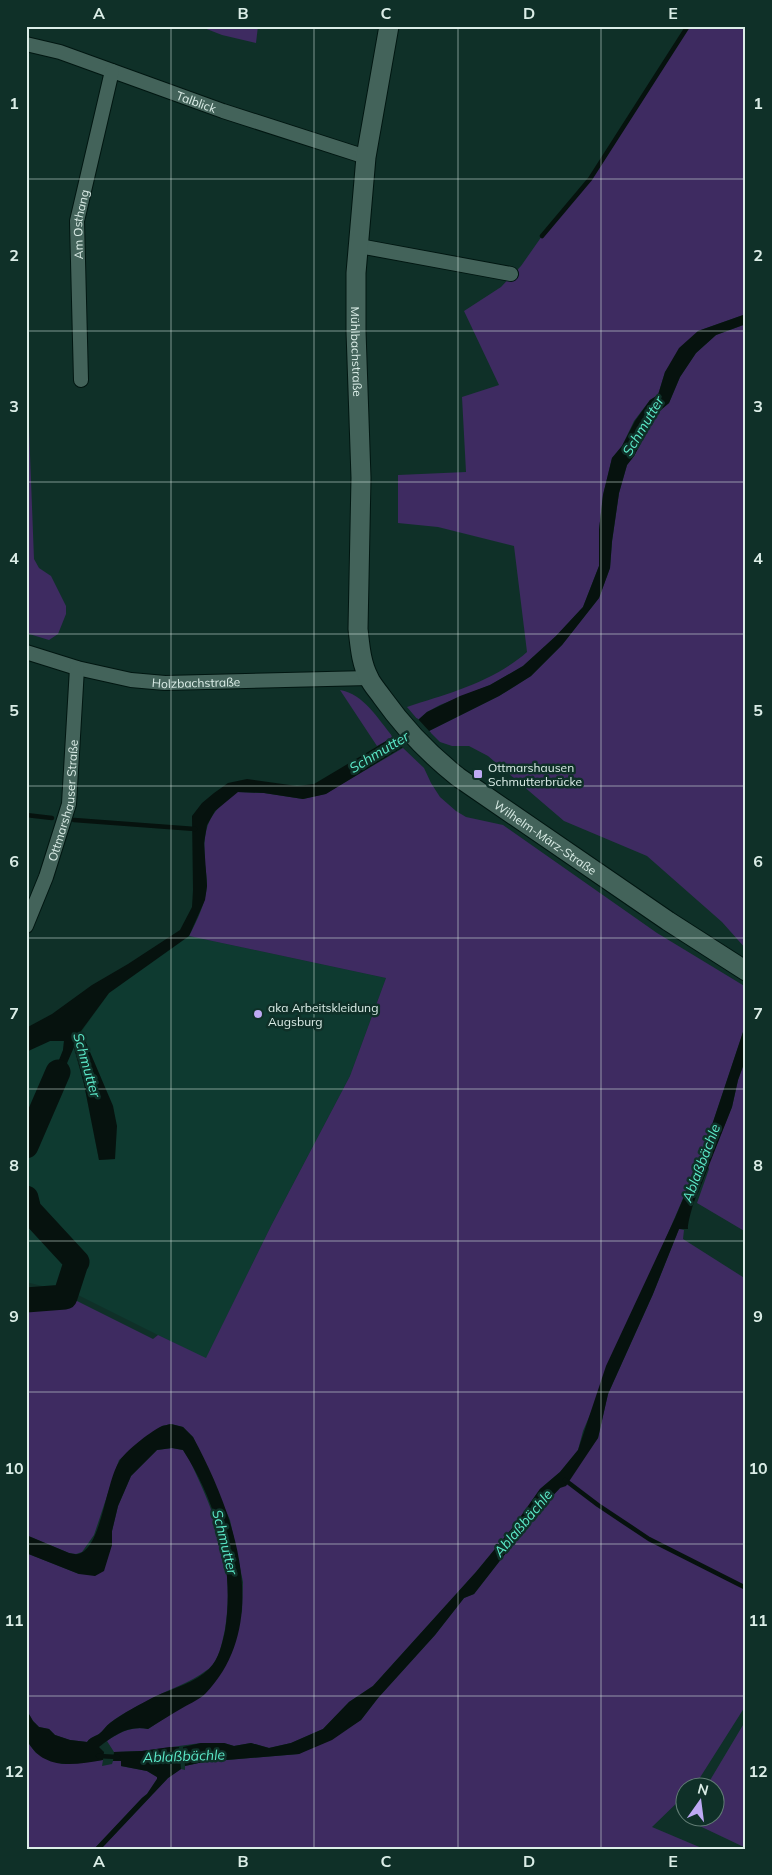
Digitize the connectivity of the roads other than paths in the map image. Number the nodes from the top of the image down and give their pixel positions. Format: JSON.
{"nodes":[{"id":1,"x":389,"y":26,"type":"edge"},
{"id":2,"x":26,"y":44,"type":"edge"},
{"id":3,"x":112,"y":71,"type":"junction"},
{"id":4,"x":366,"y":157,"type":"junction"},
{"id":5,"x":360,"y":246,"type":"junction"},
{"id":6,"x":511,"y":274,"type":"dead end"},
{"id":7,"x":81,"y":380,"type":"dead end"},
{"id":8,"x":26,"y":652,"type":"edge"},
{"id":9,"x":77,"y":668,"type":"junction"},
{"id":10,"x":368,"y":678,"type":"junction"},
{"id":11,"x":26,"y":926,"type":"edge"},
{"id":12,"x":746,"y":971,"type":"edge"}],
"edges":[{"from":1,"to":4,"type":"street","name":"Mühlbachstraße"},
{"from":2,"to":3,"type":"street","name":"Talblick"},
{"from":3,"to":4,"type":"street","name":"Talblick"},
{"from":3,"to":7,"type":"street","name":"Am Osthang"},
{"from":4,"to":5,"type":"street","name":"Mühlbachstraße"},
{"from":5,"to":6,"type":"street"},
{"from":5,"to":10,"type":"street","name":"Mühlbachstraße"},
{"from":8,"to":9,"type":"street","name":"Holzbachstraße"},
{"from":9,"to":10,"type":"street","name":"Holzbachstraße"},
{"from":9,"to":11,"type":"street","name":"Ottmarshauser Straße"},
{"from":10,"to":12,"type":"street","name":"Wilhelm-März-Straße"}]}
